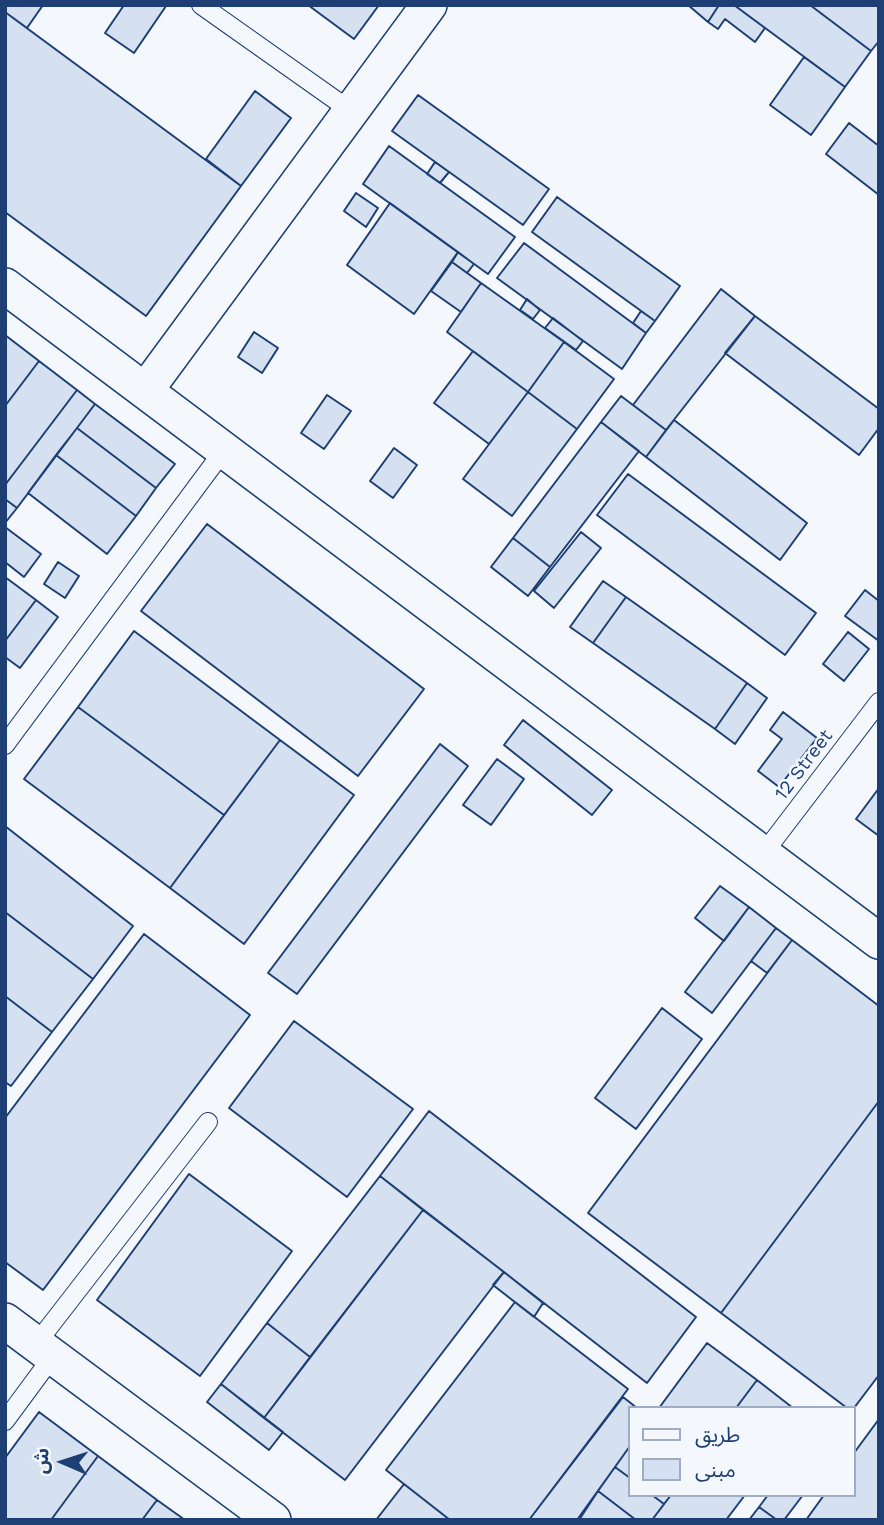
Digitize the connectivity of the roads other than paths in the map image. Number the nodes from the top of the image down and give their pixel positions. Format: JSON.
{"nodes":[{"id":1,"x":201,"y":5,"type":"edge"},
{"id":2,"x":429,"y":5,"type":"edge"},
{"id":3,"x":351,"y":111,"type":"junction"},
{"id":4,"x":5,"y":286,"type":"edge"},
{"id":5,"x":145,"y":391,"type":"junction"},
{"id":6,"x":224,"y":450,"type":"junction"},
{"id":7,"x":879,"y":702,"type":"edge"},
{"id":8,"x":5,"y":745,"type":"edge"},
{"id":9,"x":763,"y":854,"type":"junction"},
{"id":10,"x":879,"y":940,"type":"edge"},
{"id":11,"x":208,"y":1122,"type":"dead end"},
{"id":12,"x":5,"y":1321,"type":"edge"},
{"id":13,"x":44,"y":1350,"type":"junction"},
{"id":14,"x":5,"y":1421,"type":"edge"},
{"id":15,"x":273,"y":1520,"type":"edge"}],
"edges":[{"from":1,"to":3,"type":"lane"},
{"from":2,"to":3,"type":"street"},
{"from":3,"to":5,"type":"street"},
{"from":4,"to":5,"type":"street"},
{"from":5,"to":6,"type":"street"},
{"from":6,"to":8,"type":"lane"},
{"from":6,"to":9,"type":"street"},
{"from":7,"to":9,"type":"lane","name":"12 Street"},
{"from":9,"to":10,"type":"street"},
{"from":11,"to":13,"type":"lane"},
{"from":12,"to":13,"type":"street"},
{"from":13,"to":14,"type":"lane"},
{"from":13,"to":15,"type":"street"}]}
